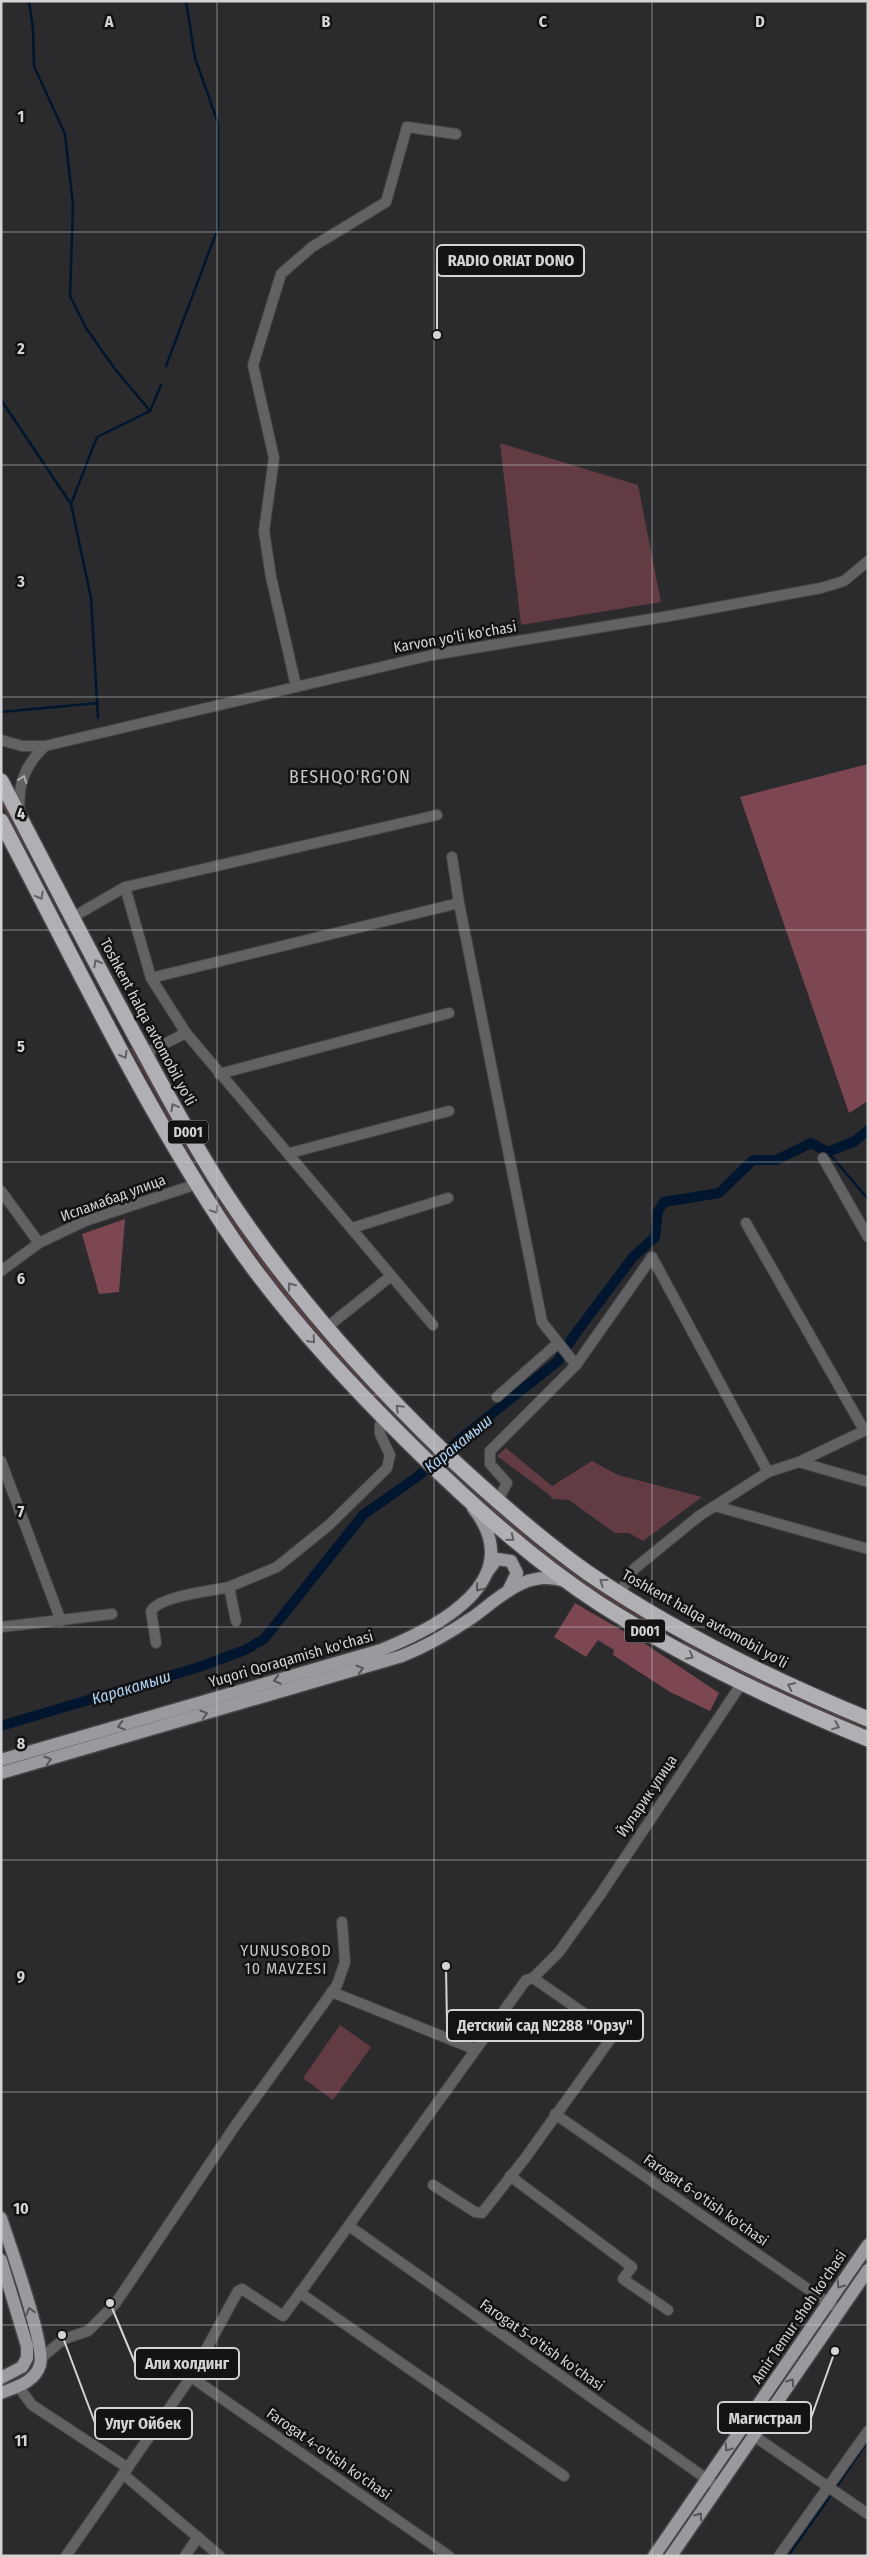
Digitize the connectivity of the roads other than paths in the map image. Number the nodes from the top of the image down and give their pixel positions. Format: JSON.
{"nodes":[{"id":1,"x":456,"y":134,"type":"dead end"},
{"id":2,"x":868,"y":561,"type":"edge"},
{"id":3,"x":296,"y":686,"type":"junction"},
{"id":4,"x":1,"y":740,"type":"edge"},
{"id":5,"x":45,"y":746,"type":"junction"},
{"id":6,"x":1,"y":781,"type":"edge"},
{"id":7,"x":437,"y":815,"type":"dead end"},
{"id":8,"x":21,"y":819,"type":"junction"},
{"id":9,"x":1,"y":821,"type":"edge"},
{"id":10,"x":39,"y":854,"type":"junction"},
{"id":11,"x":452,"y":857,"type":"dead end"},
{"id":12,"x":23,"y":863,"type":"junction"},
{"id":13,"x":125,"y":887,"type":"junction"},
{"id":14,"x":459,"y":903,"type":"junction"},
{"id":15,"x":72,"y":917,"type":"junction"},
{"id":16,"x":151,"y":978,"type":"junction"},
{"id":17,"x":449,"y":1013,"type":"dead end"},
{"id":18,"x":130,"y":1026,"type":"junction"},
{"id":19,"x":186,"y":1033,"type":"junction"},
{"id":20,"x":114,"y":1036,"type":"junction"},
{"id":21,"x":150,"y":1051,"type":"dead end"},
{"id":22,"x":219,"y":1074,"type":"junction"},
{"id":23,"x":449,"y":1111,"type":"dead end"},
{"id":24,"x":290,"y":1153,"type":"junction"},
{"id":25,"x":823,"y":1158,"type":"dead end"},
{"id":26,"x":197,"y":1184,"type":"junction"},
{"id":27,"x":1,"y":1191,"type":"edge"},
{"id":28,"x":448,"y":1198,"type":"dead end"},
{"id":29,"x":746,"y":1223,"type":"dead end"},
{"id":30,"x":352,"y":1228,"type":"junction"},
{"id":31,"x":868,"y":1238,"type":"edge"},
{"id":32,"x":38,"y":1243,"type":"junction"},
{"id":33,"x":1,"y":1271,"type":"edge"},
{"id":34,"x":391,"y":1276,"type":"junction"},
{"id":35,"x":433,"y":1325,"type":"dead end"},
{"id":36,"x":326,"y":1328,"type":"junction"},
{"id":37,"x":557,"y":1344,"type":"junction"},
{"id":38,"x":576,"y":1366,"type":"junction"},
{"id":39,"x":496,"y":1397,"type":"dead end"},
{"id":40,"x":385,"y":1418,"type":"junction"},
{"id":41,"x":866,"y":1430,"type":"edge"},
{"id":42,"x":1,"y":1461,"type":"edge"},
{"id":43,"x":799,"y":1462,"type":"junction"},
{"id":44,"x":768,"y":1472,"type":"junction"},
{"id":45,"x":868,"y":1482,"type":"edge"},
{"id":46,"x":464,"y":1497,"type":"junction"},
{"id":47,"x":497,"y":1502,"type":"junction"},
{"id":48,"x":716,"y":1506,"type":"junction"},
{"id":49,"x":868,"y":1549,"type":"edge"},
{"id":50,"x":488,"y":1570,"type":"junction"},
{"id":51,"x":570,"y":1583,"type":"junction"},
{"id":52,"x":229,"y":1587,"type":"junction"},
{"id":53,"x":509,"y":1589,"type":"junction"},
{"id":54,"x":620,"y":1593,"type":"junction"},
{"id":55,"x":112,"y":1614,"type":"dead end"},
{"id":56,"x":61,"y":1621,"type":"junction"},
{"id":57,"x":236,"y":1621,"type":"dead end"},
{"id":58,"x":1,"y":1627,"type":"edge"},
{"id":59,"x":677,"y":1627,"type":"junction"},
{"id":60,"x":156,"y":1643,"type":"dead end"},
{"id":61,"x":667,"y":1644,"type":"junction"},
{"id":62,"x":742,"y":1683,"type":"junction"},
{"id":63,"x":868,"y":1719,"type":"edge"},
{"id":64,"x":868,"y":1739,"type":"edge"},
{"id":65,"x":1,"y":1760,"type":"edge"},
{"id":66,"x":1,"y":1773,"type":"edge"},
{"id":67,"x":342,"y":1922,"type":"dead end"},
{"id":68,"x":533,"y":1978,"type":"junction"},
{"id":69,"x":332,"y":1992,"type":"junction"},
{"id":70,"x":474,"y":2049,"type":"junction"},
{"id":71,"x":555,"y":2114,"type":"junction"},
{"id":72,"x":510,"y":2176,"type":"junction"},
{"id":73,"x":434,"y":2185,"type":"dead end"},
{"id":74,"x":1,"y":2218,"type":"edge"},
{"id":75,"x":349,"y":2226,"type":"junction"},
{"id":76,"x":4,"y":2237,"type":"edge"},
{"id":77,"x":868,"y":2245,"type":"edge"},
{"id":78,"x":1,"y":2260,"type":"edge"},
{"id":79,"x":868,"y":2270,"type":"edge"},
{"id":80,"x":300,"y":2293,"type":"junction"},
{"id":81,"x":828,"y":2302,"type":"junction"},
{"id":82,"x":668,"y":2310,"type":"dead end"},
{"id":83,"x":840,"y":2310,"type":"junction"},
{"id":84,"x":41,"y":2358,"type":"junction"},
{"id":85,"x":1,"y":2378,"type":"edge"},
{"id":86,"x":191,"y":2378,"type":"junction"},
{"id":87,"x":18,"y":2386,"type":"junction"},
{"id":88,"x":1,"y":2393,"type":"edge"},
{"id":89,"x":868,"y":2431,"type":"edge"},
{"id":90,"x":754,"y":2436,"type":"junction"},
{"id":91,"x":125,"y":2471,"type":"junction"},
{"id":92,"x":564,"y":2476,"type":"dead end"},
{"id":93,"x":706,"y":2480,"type":"junction"},
{"id":94,"x":718,"y":2487,"type":"junction"},
{"id":95,"x":828,"y":2488,"type":"junction"},
{"id":96,"x":868,"y":2514,"type":"edge"},
{"id":97,"x":198,"y":2537,"type":"junction"},
{"id":98,"x":66,"y":2556,"type":"edge"},
{"id":99,"x":185,"y":2556,"type":"edge"},
{"id":100,"x":220,"y":2556,"type":"edge"},
{"id":101,"x":450,"y":2556,"type":"edge"},
{"id":102,"x":654,"y":2556,"type":"edge"},
{"id":103,"x":671,"y":2556,"type":"edge"},
{"id":104,"x":779,"y":2556,"type":"edge"}],
"edges":[{"from":1,"to":3,"type":"street"},
{"from":2,"to":3,"type":"street","name":"Karvon yo‘li ko'chasi"},
{"from":3,"to":5,"type":"street","name":"Karvon yo‘li ko'chasi"},
{"from":4,"to":5,"type":"street","name":"Karvon yo‘li ko'chasi"},
{"from":8,"to":5,"type":"street","one_way":true},
{"from":6,"to":8,"type":"highway","name":"Toshkent halqa avtomobil yo'li","number":"D001"},
{"from":7,"to":13,"type":"street"},
{"from":8,"to":10,"type":"highway","name":"Toshkent halqa avtomobil yo'li","number":"D001"},
{"from":9,"to":12,"type":"highway","number":"D001"},
{"from":10,"to":12,"type":"highway"},
{"from":10,"to":15,"type":"highway","name":"Toshkent halqa avtomobil yo'li","number":"D001"},
{"from":11,"to":14,"type":"street"},
{"from":12,"to":20,"type":"highway","number":"D001","one_way":true},
{"from":13,"to":15,"type":"street"},
{"from":13,"to":16,"type":"street"},
{"from":14,"to":16,"type":"street"},
{"from":14,"to":37,"type":"street"},
{"from":18,"to":15,"type":"highway","name":"Toshkent halqa avtomobil yo'li","number":"D001","one_way":true},
{"from":16,"to":19,"type":"street"},
{"from":17,"to":22,"type":"street"},
{"from":18,"to":20,"type":"highway"},
{"from":36,"to":18,"type":"highway","name":"Toshkent halqa avtomobil yo'li","number":"D001","one_way":true},
{"from":19,"to":21,"type":"street"},
{"from":19,"to":22,"type":"street"},
{"from":20,"to":26,"type":"highway","number":"D001","one_way":true},
{"from":22,"to":24,"type":"street"},
{"from":23,"to":24,"type":"street"},
{"from":24,"to":30,"type":"street"},
{"from":25,"to":31,"type":"street"},
{"from":26,"to":32,"type":"street","name":"Исламабад улица"},
{"from":26,"to":40,"type":"highway","number":"D001","one_way":true},
{"from":27,"to":32,"type":"street"},
{"from":28,"to":30,"type":"street"},
{"from":29,"to":41,"type":"street"},
{"from":30,"to":34,"type":"street"},
{"from":32,"to":33,"type":"street","name":"Исламабад улица"},
{"from":34,"to":35,"type":"street"},
{"from":34,"to":36,"type":"street"},
{"from":47,"to":36,"type":"highway","name":"Toshkent halqa avtomobil yo'li","number":"D001","one_way":true},
{"from":37,"to":38,"type":"street"},
{"from":37,"to":39,"type":"street"},
{"from":38,"to":44,"type":"street"},
{"from":38,"to":47,"type":"street"},
{"from":40,"to":46,"type":"highway","number":"D001"},
{"from":40,"to":52,"type":"street"},
{"from":41,"to":43,"type":"street"},
{"from":42,"to":56,"type":"street"},
{"from":43,"to":44,"type":"street"},
{"from":43,"to":45,"type":"street"},
{"from":44,"to":48,"type":"street"},
{"from":46,"to":50,"type":"main road","name":"Yuqori Qoraqamish ko'chasi"},
{"from":46,"to":51,"type":"highway","number":"D001","one_way":true},
{"from":54,"to":47,"type":"highway","name":"Toshkent halqa avtomobil yo'li","number":"D001","one_way":true},
{"from":48,"to":49,"type":"street"},
{"from":48,"to":54,"type":"street"},
{"from":50,"to":53,"type":"main road"},
{"from":50,"to":65,"type":"main road","name":"Yuqori Qoraqamish ko'chasi","one_way":true},
{"from":51,"to":53,"type":"main road","name":"Yuqori Qoraqamish ko'chasi"},
{"from":51,"to":61,"type":"highway","number":"D001"},
{"from":52,"to":57,"type":"street"},
{"from":52,"to":60,"type":"street"},
{"from":66,"to":53,"type":"main road","name":"Yuqori Qoraqamish ko'chasi","one_way":true},
{"from":54,"to":59,"type":"highway","name":"Toshkent halqa avtomobil yo'li","number":"D001"},
{"from":55,"to":56,"type":"street"},
{"from":56,"to":58,"type":"street"},
{"from":59,"to":61,"type":"highway"},
{"from":63,"to":59,"type":"highway","name":"Toshkent halqa avtomobil yo'li","number":"D001","one_way":true},
{"from":61,"to":62,"type":"highway","number":"D001","one_way":true},
{"from":62,"to":64,"type":"highway","number":"D001","one_way":true},
{"from":62,"to":68,"type":"street","name":"Йуларик улица"},
{"from":67,"to":69,"type":"street"},
{"from":68,"to":70,"type":"street","name":"Йуларик улица"},
{"from":68,"to":71,"type":"street"},
{"from":69,"to":70,"type":"street"},
{"from":69,"to":84,"type":"street"},
{"from":70,"to":75,"type":"street"},
{"from":71,"to":72,"type":"street"},
{"from":71,"to":81,"type":"street","name":"Farogat 6-o'tish ko'chasi"},
{"from":72,"to":73,"type":"street"},
{"from":72,"to":82,"type":"street"},
{"from":74,"to":76,"type":"main road"},
{"from":75,"to":80,"type":"street"},
{"from":75,"to":93,"type":"street","name":"Farogat 5-o'tish ko'chasi"},
{"from":84,"to":76,"type":"main road","one_way":true},
{"from":77,"to":81,"type":"main road","name":"Amir Temur shoh ko'chasi","one_way":true},
{"from":78,"to":85,"type":"main road"},
{"from":79,"to":83,"type":"main road","name":"Amir Temur shoh ko'chasi"},
{"from":80,"to":86,"type":"street"},
{"from":80,"to":92,"type":"street"},
{"from":81,"to":83,"type":"street","name":"Farogat 6-o'tish ko'chasi"},
{"from":81,"to":93,"type":"main road","name":"Amir Temur shoh ko'chasi","one_way":true},
{"from":90,"to":83,"type":"main road","name":"Amir Temur shoh ko'chasi","one_way":true},
{"from":84,"to":87,"type":"main road"},
{"from":86,"to":91,"type":"street"},
{"from":86,"to":101,"type":"street","name":"Farogat 4-o'tish ko'chasi"},
{"from":87,"to":88,"type":"main road"},
{"from":87,"to":91,"type":"street"},
{"from":89,"to":95,"type":"street"},
{"from":90,"to":94,"type":"main road","name":"Amir Temur shoh ko'chasi"},
{"from":90,"to":95,"type":"street"},
{"from":91,"to":97,"type":"street"},
{"from":91,"to":98,"type":"street"},
{"from":93,"to":94,"type":"street","name":"Farogat 5-o'tish ko'chasi"},
{"from":93,"to":102,"type":"main road","name":"Amir Temur shoh ko'chasi"},
{"from":103,"to":94,"type":"main road","name":"Amir Temur shoh ko'chasi","one_way":true},
{"from":95,"to":96,"type":"street"},
{"from":95,"to":104,"type":"street"},
{"from":97,"to":99,"type":"street"},
{"from":97,"to":100,"type":"street"}]}
